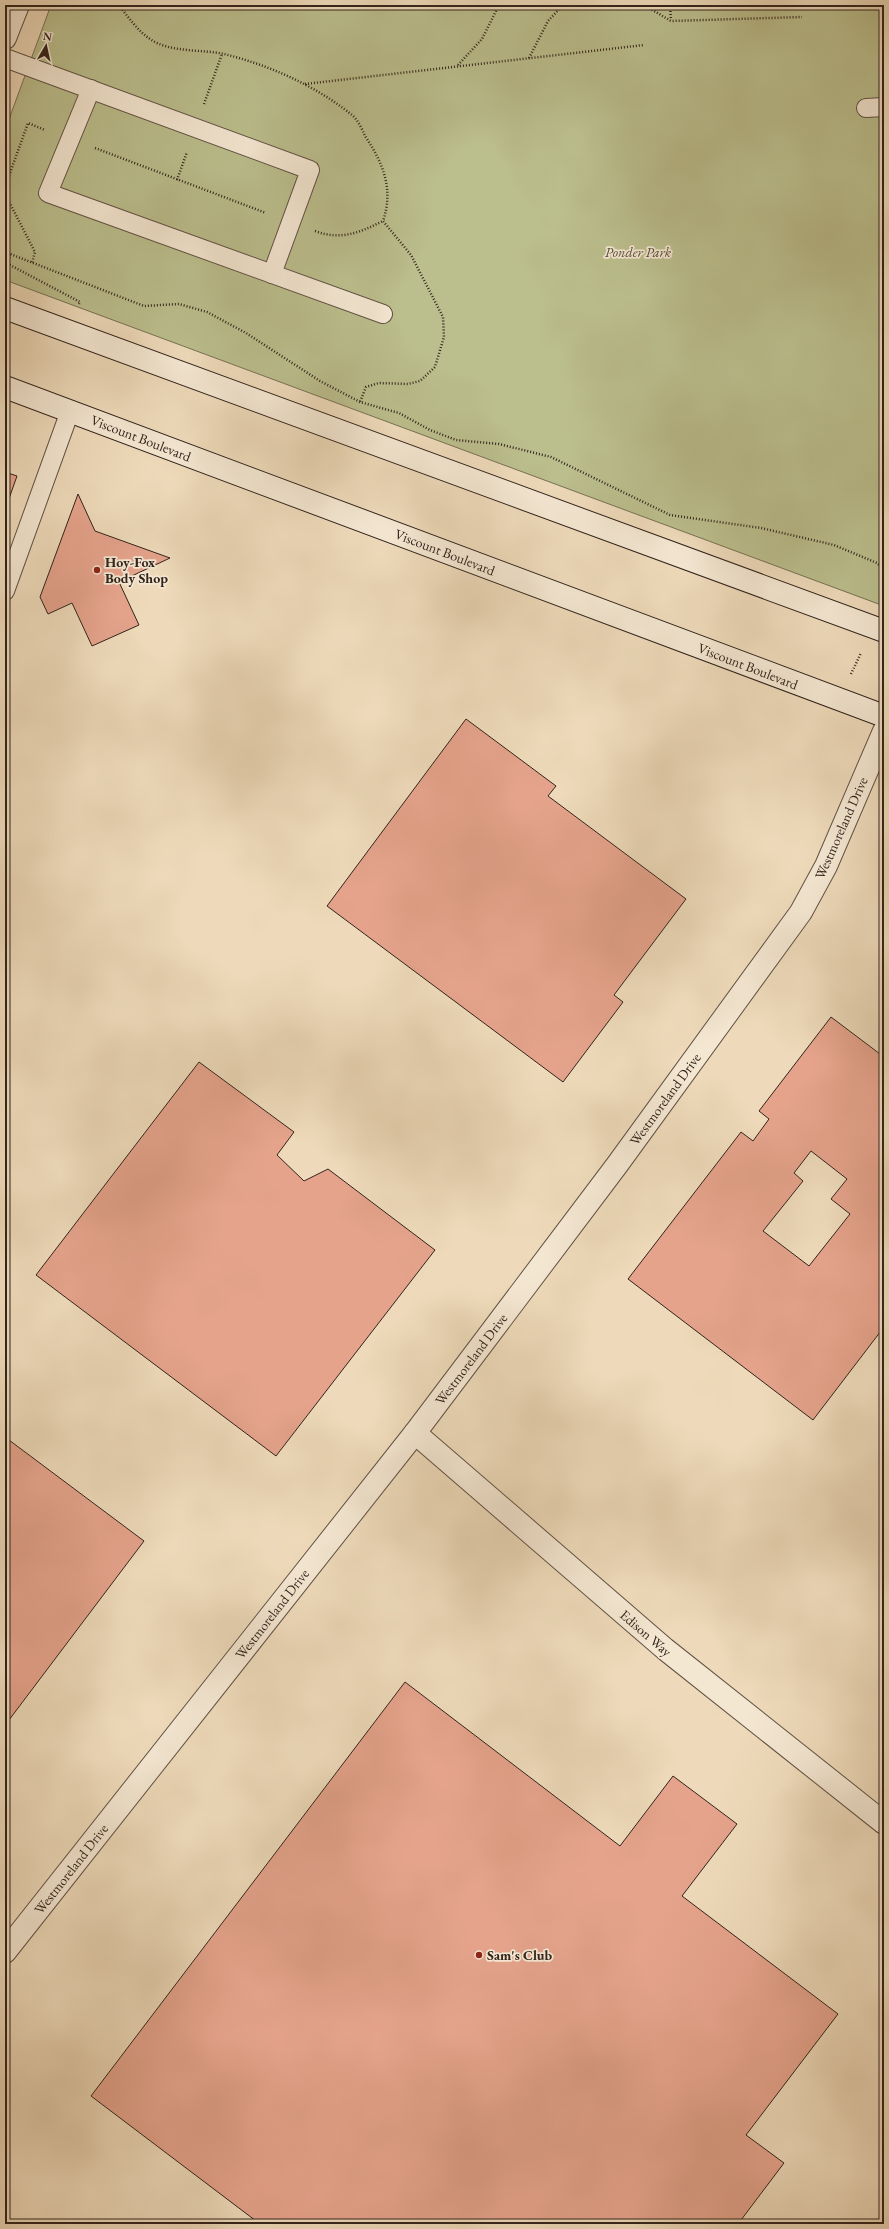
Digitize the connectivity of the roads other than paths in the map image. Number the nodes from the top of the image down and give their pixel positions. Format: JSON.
{"nodes":[{"id":1,"x":18,"y":5,"type":"edge"},
{"id":2,"x":5,"y":38,"type":"edge"},
{"id":3,"x":5,"y":58,"type":"edge"},
{"id":4,"x":90,"y":89,"type":"junction"},
{"id":5,"x":884,"y":107,"type":"edge"},
{"id":6,"x":866,"y":108,"type":"dead end"},
{"id":7,"x":272,"y":274,"type":"junction"},
{"id":8,"x":5,"y":308,"type":"edge"},
{"id":9,"x":383,"y":314,"type":"dead end"},
{"id":10,"x":5,"y":387,"type":"edge"},
{"id":11,"x":70,"y":411,"type":"junction"},
{"id":12,"x":5,"y":591,"type":"edge"},
{"id":13,"x":884,"y":631,"type":"edge"},
{"id":14,"x":884,"y":716,"type":"edge"},
{"id":15,"x":884,"y":731,"type":"edge"},
{"id":16,"x":415,"y":1434,"type":"junction"},
{"id":17,"x":884,"y":1823,"type":"edge"},
{"id":18,"x":5,"y":1952,"type":"edge"}],
"edges":[{"from":1,"to":2,"type":"street"},
{"from":3,"to":4,"type":"lane"},
{"from":4,"to":7,"type":"lane"},
{"from":4,"to":7,"type":"lane"},
{"from":5,"to":6,"type":"lane"},
{"from":7,"to":9,"type":"lane"},
{"from":8,"to":13,"type":"street"},
{"from":10,"to":11,"type":"street","name":"Viscount Boulevard"},
{"from":11,"to":12,"type":"lane"},
{"from":11,"to":14,"type":"street","name":"Viscount Boulevard"},
{"from":15,"to":16,"type":"street","name":"Westmoreland Drive"},
{"from":16,"to":17,"type":"street","name":"Edison Way"},
{"from":16,"to":18,"type":"street","name":"Westmoreland Drive"}]}
